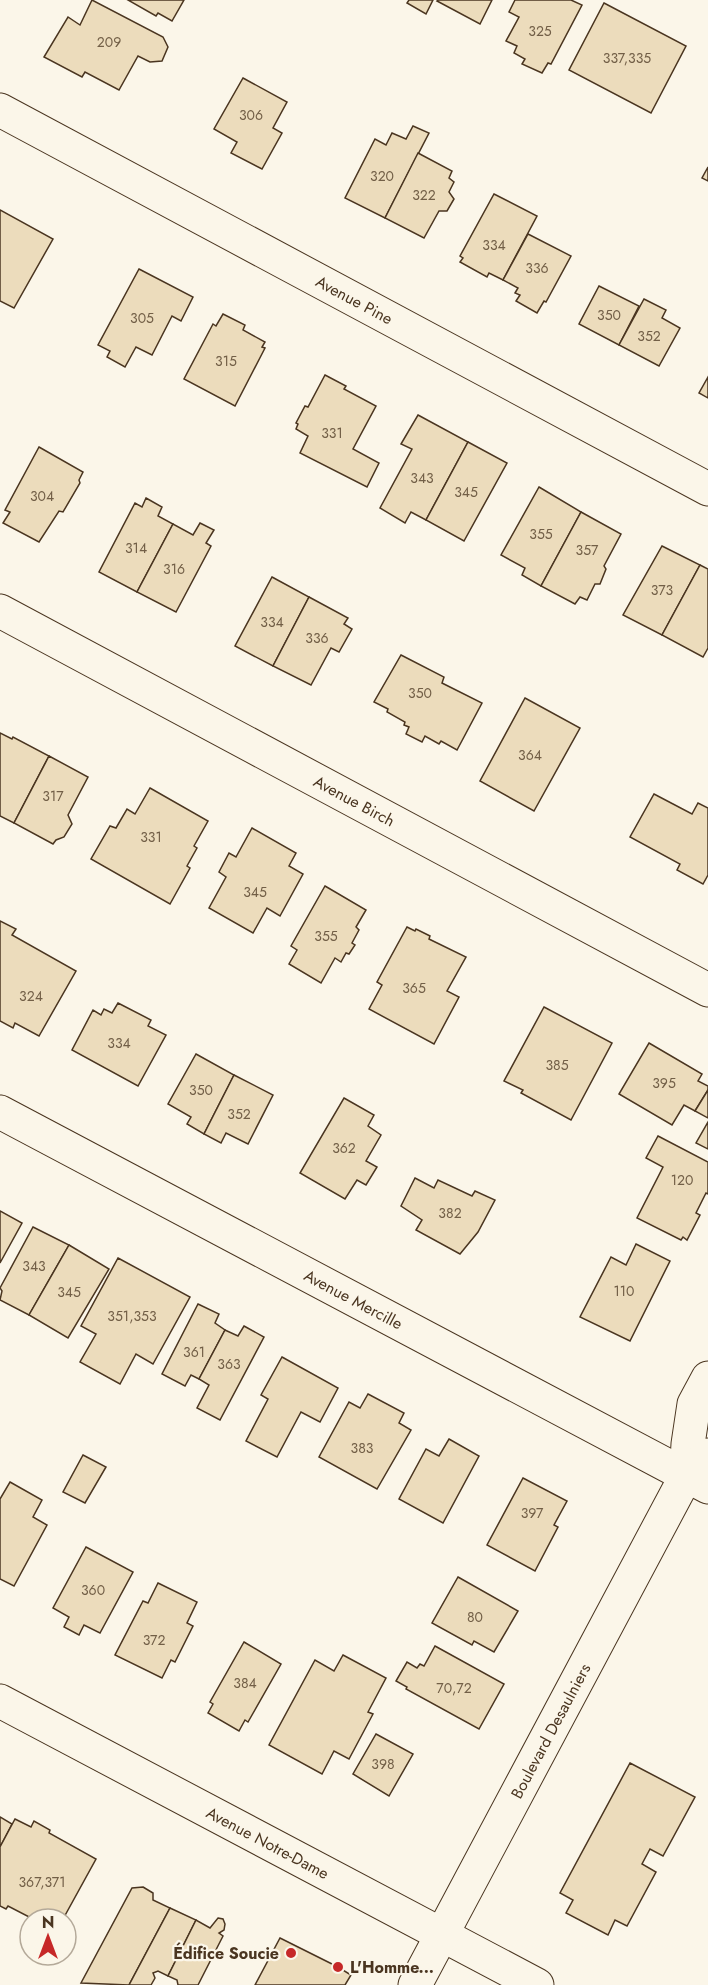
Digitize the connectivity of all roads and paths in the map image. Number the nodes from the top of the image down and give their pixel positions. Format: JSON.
{"nodes":[{"id":1,"x":0,"y":110,"type":"edge"},
{"id":2,"x":708,"y":489,"type":"edge"},
{"id":3,"x":0,"y":611,"type":"edge"},
{"id":4,"x":708,"y":990,"type":"edge"},
{"id":5,"x":0,"y":1112,"type":"edge"},
{"id":6,"x":708,"y":1378,"type":"edge"},
{"id":7,"x":701,"y":1473,"type":"edge"},
{"id":8,"x":0,"y":1701,"type":"edge"},
{"id":9,"x":441,"y":1933,"type":"junction"},
{"id":10,"x":415,"y":1985,"type":"edge"},
{"id":11,"x":537,"y":1985,"type":"edge"}],
"edges":[{"from":1,"to":2,"type":"street","name":"Avenue Pine"},
{"from":3,"to":4,"type":"street","name":"Avenue Birch"},
{"from":5,"to":7,"type":"street","name":"Avenue Mercille"},
{"from":6,"to":7,"type":"street","name":"Boulevard Desaulniers"},
{"from":7,"to":9,"type":"street","name":"Boulevard Desaulniers"},
{"from":8,"to":9,"type":"street","name":"Avenue Notre-Dame"},
{"from":9,"to":10,"type":"street","name":"Boulevard Desaulniers"},
{"from":9,"to":11,"type":"street","name":"Avenue Notre-Dame"}]}
